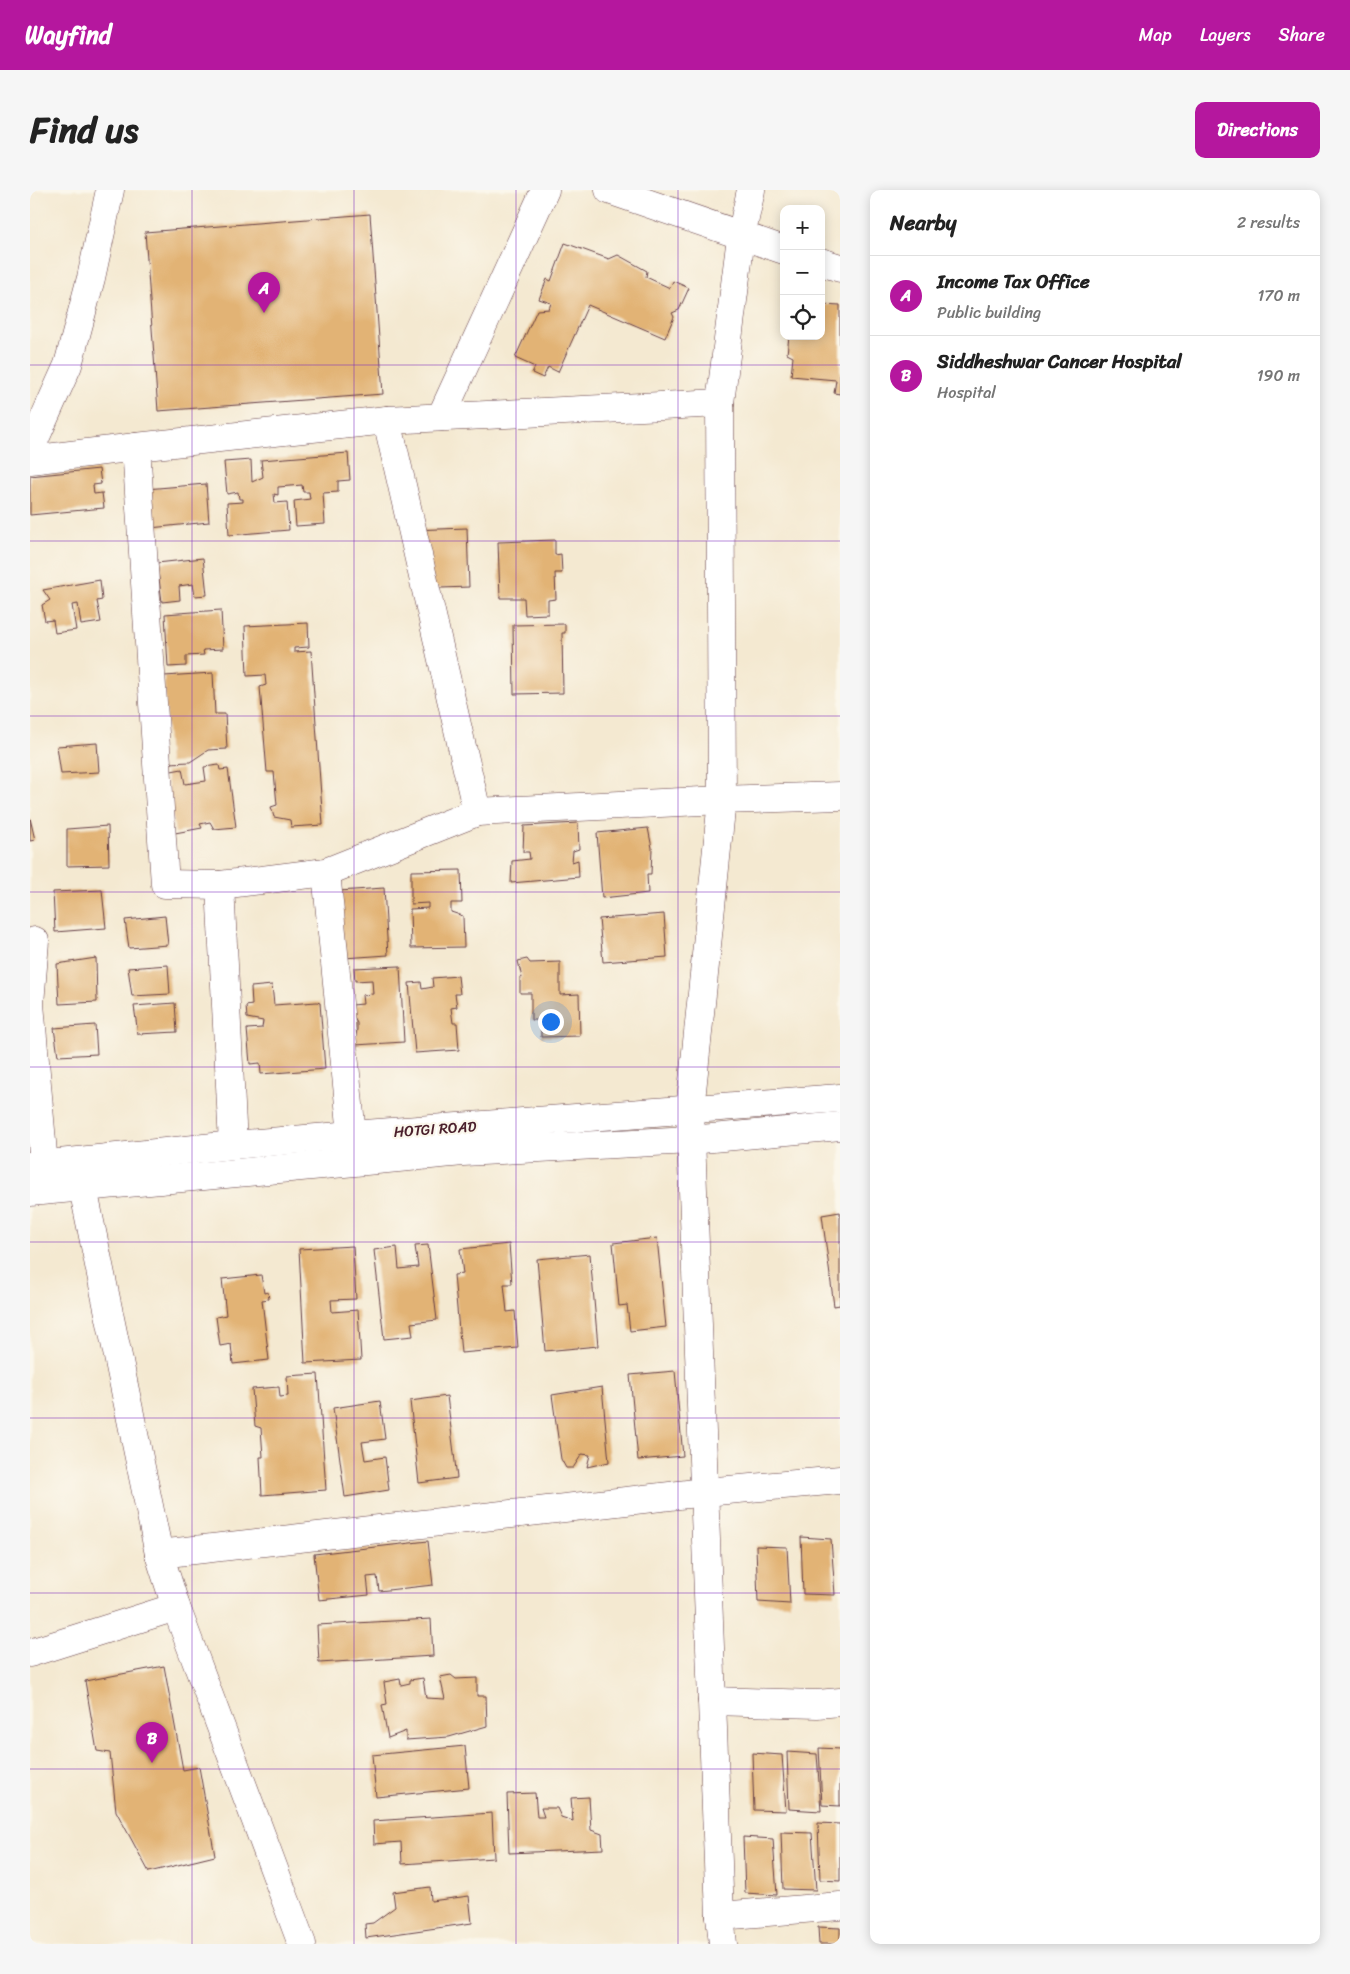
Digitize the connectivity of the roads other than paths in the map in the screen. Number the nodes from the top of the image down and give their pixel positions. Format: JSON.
{"nodes":[{"id":1,"x":110,"y":190,"type":"edge"},
{"id":2,"x":545,"y":190,"type":"edge"},
{"id":3,"x":609,"y":190,"type":"edge"},
{"id":4,"x":751,"y":190,"type":"edge"},
{"id":5,"x":741,"y":237,"type":"junction"},
{"id":6,"x":780,"y":249,"type":"edge"},
{"id":7,"x":825,"y":263,"type":"edge"},
{"id":8,"x":840,"y":268,"type":"edge"},
{"id":9,"x":720,"y":403,"type":"junction"},
{"id":10,"x":441,"y":417,"type":"junction"},
{"id":11,"x":387,"y":420,"type":"junction"},
{"id":12,"x":136,"y":447,"type":"junction"},
{"id":13,"x":30,"y":450,"type":"edge"},
{"id":14,"x":30,"y":460,"type":"edge"},
{"id":15,"x":840,"y":796,"type":"edge"},
{"id":16,"x":722,"y":800,"type":"junction"},
{"id":17,"x":477,"y":812,"type":"junction"},
{"id":18,"x":326,"y":872,"type":"junction"},
{"id":19,"x":220,"y":884,"type":"junction"},
{"id":20,"x":35,"y":941,"type":"dead end"},
{"id":21,"x":840,"y":1098,"type":"edge"},
{"id":22,"x":690,"y":1110,"type":"junction"},
{"id":23,"x":840,"y":1126,"type":"edge"},
{"id":24,"x":352,"y":1135,"type":"junction"},
{"id":25,"x":691,"y":1140,"type":"junction"},
{"id":26,"x":233,"y":1145,"type":"junction"},
{"id":27,"x":37,"y":1166,"type":"edge"},
{"id":28,"x":80,"y":1174,"type":"junction"},
{"id":29,"x":30,"y":1192,"type":"edge"},
{"id":30,"x":840,"y":1480,"type":"edge"},
{"id":31,"x":705,"y":1492,"type":"junction"},
{"id":32,"x":159,"y":1554,"type":"junction"},
{"id":33,"x":176,"y":1607,"type":"junction"},
{"id":34,"x":30,"y":1653,"type":"edge"},
{"id":35,"x":712,"y":1701,"type":"junction"},
{"id":36,"x":840,"y":1702,"type":"edge"},
{"id":37,"x":840,"y":1906,"type":"edge"},
{"id":38,"x":720,"y":1916,"type":"junction"},
{"id":39,"x":302,"y":1944,"type":"edge"},
{"id":40,"x":723,"y":1944,"type":"edge"}],
"edges":[{"from":1,"to":13,"type":"street"},
{"from":2,"to":10,"type":"street"},
{"from":3,"to":5,"type":"street"},
{"from":4,"to":5,"type":"street"},
{"from":5,"to":6,"type":"street"},
{"from":5,"to":9,"type":"street"},
{"from":7,"to":8,"type":"street"},
{"from":9,"to":10,"type":"street"},
{"from":9,"to":16,"type":"street"},
{"from":10,"to":11,"type":"street"},
{"from":11,"to":12,"type":"street"},
{"from":11,"to":17,"type":"street"},
{"from":12,"to":14,"type":"street"},
{"from":12,"to":19,"type":"street"},
{"from":15,"to":16,"type":"street"},
{"from":16,"to":17,"type":"street"},
{"from":16,"to":22,"type":"street"},
{"from":17,"to":18,"type":"street"},
{"from":18,"to":19,"type":"street"},
{"from":18,"to":24,"type":"street"},
{"from":19,"to":26,"type":"street"},
{"from":20,"to":27,"type":"street"},
{"from":21,"to":22,"type":"street","name":"HOTGI ROAD"},
{"from":22,"to":24,"type":"street","name":"HOTGI ROAD"},
{"from":22,"to":25,"type":"street"},
{"from":23,"to":25,"type":"street","name":"HOTGI ROAD"},
{"from":24,"to":26,"type":"street","name":"HOTGI ROAD"},
{"from":25,"to":28,"type":"street","name":"HOTGI ROAD"},
{"from":25,"to":31,"type":"street"},
{"from":26,"to":28,"type":"street","name":"HOTGI ROAD"},
{"from":27,"to":28,"type":"street","name":"HOTGI ROAD"},
{"from":28,"to":29,"type":"street","name":"HOTGI ROAD"},
{"from":28,"to":32,"type":"street"},
{"from":30,"to":31,"type":"street"},
{"from":31,"to":32,"type":"street"},
{"from":31,"to":35,"type":"street"},
{"from":32,"to":33,"type":"street"},
{"from":33,"to":34,"type":"street"},
{"from":33,"to":39,"type":"street"},
{"from":35,"to":36,"type":"street"},
{"from":35,"to":38,"type":"street"},
{"from":37,"to":38,"type":"street"},
{"from":38,"to":40,"type":"street"}]}
